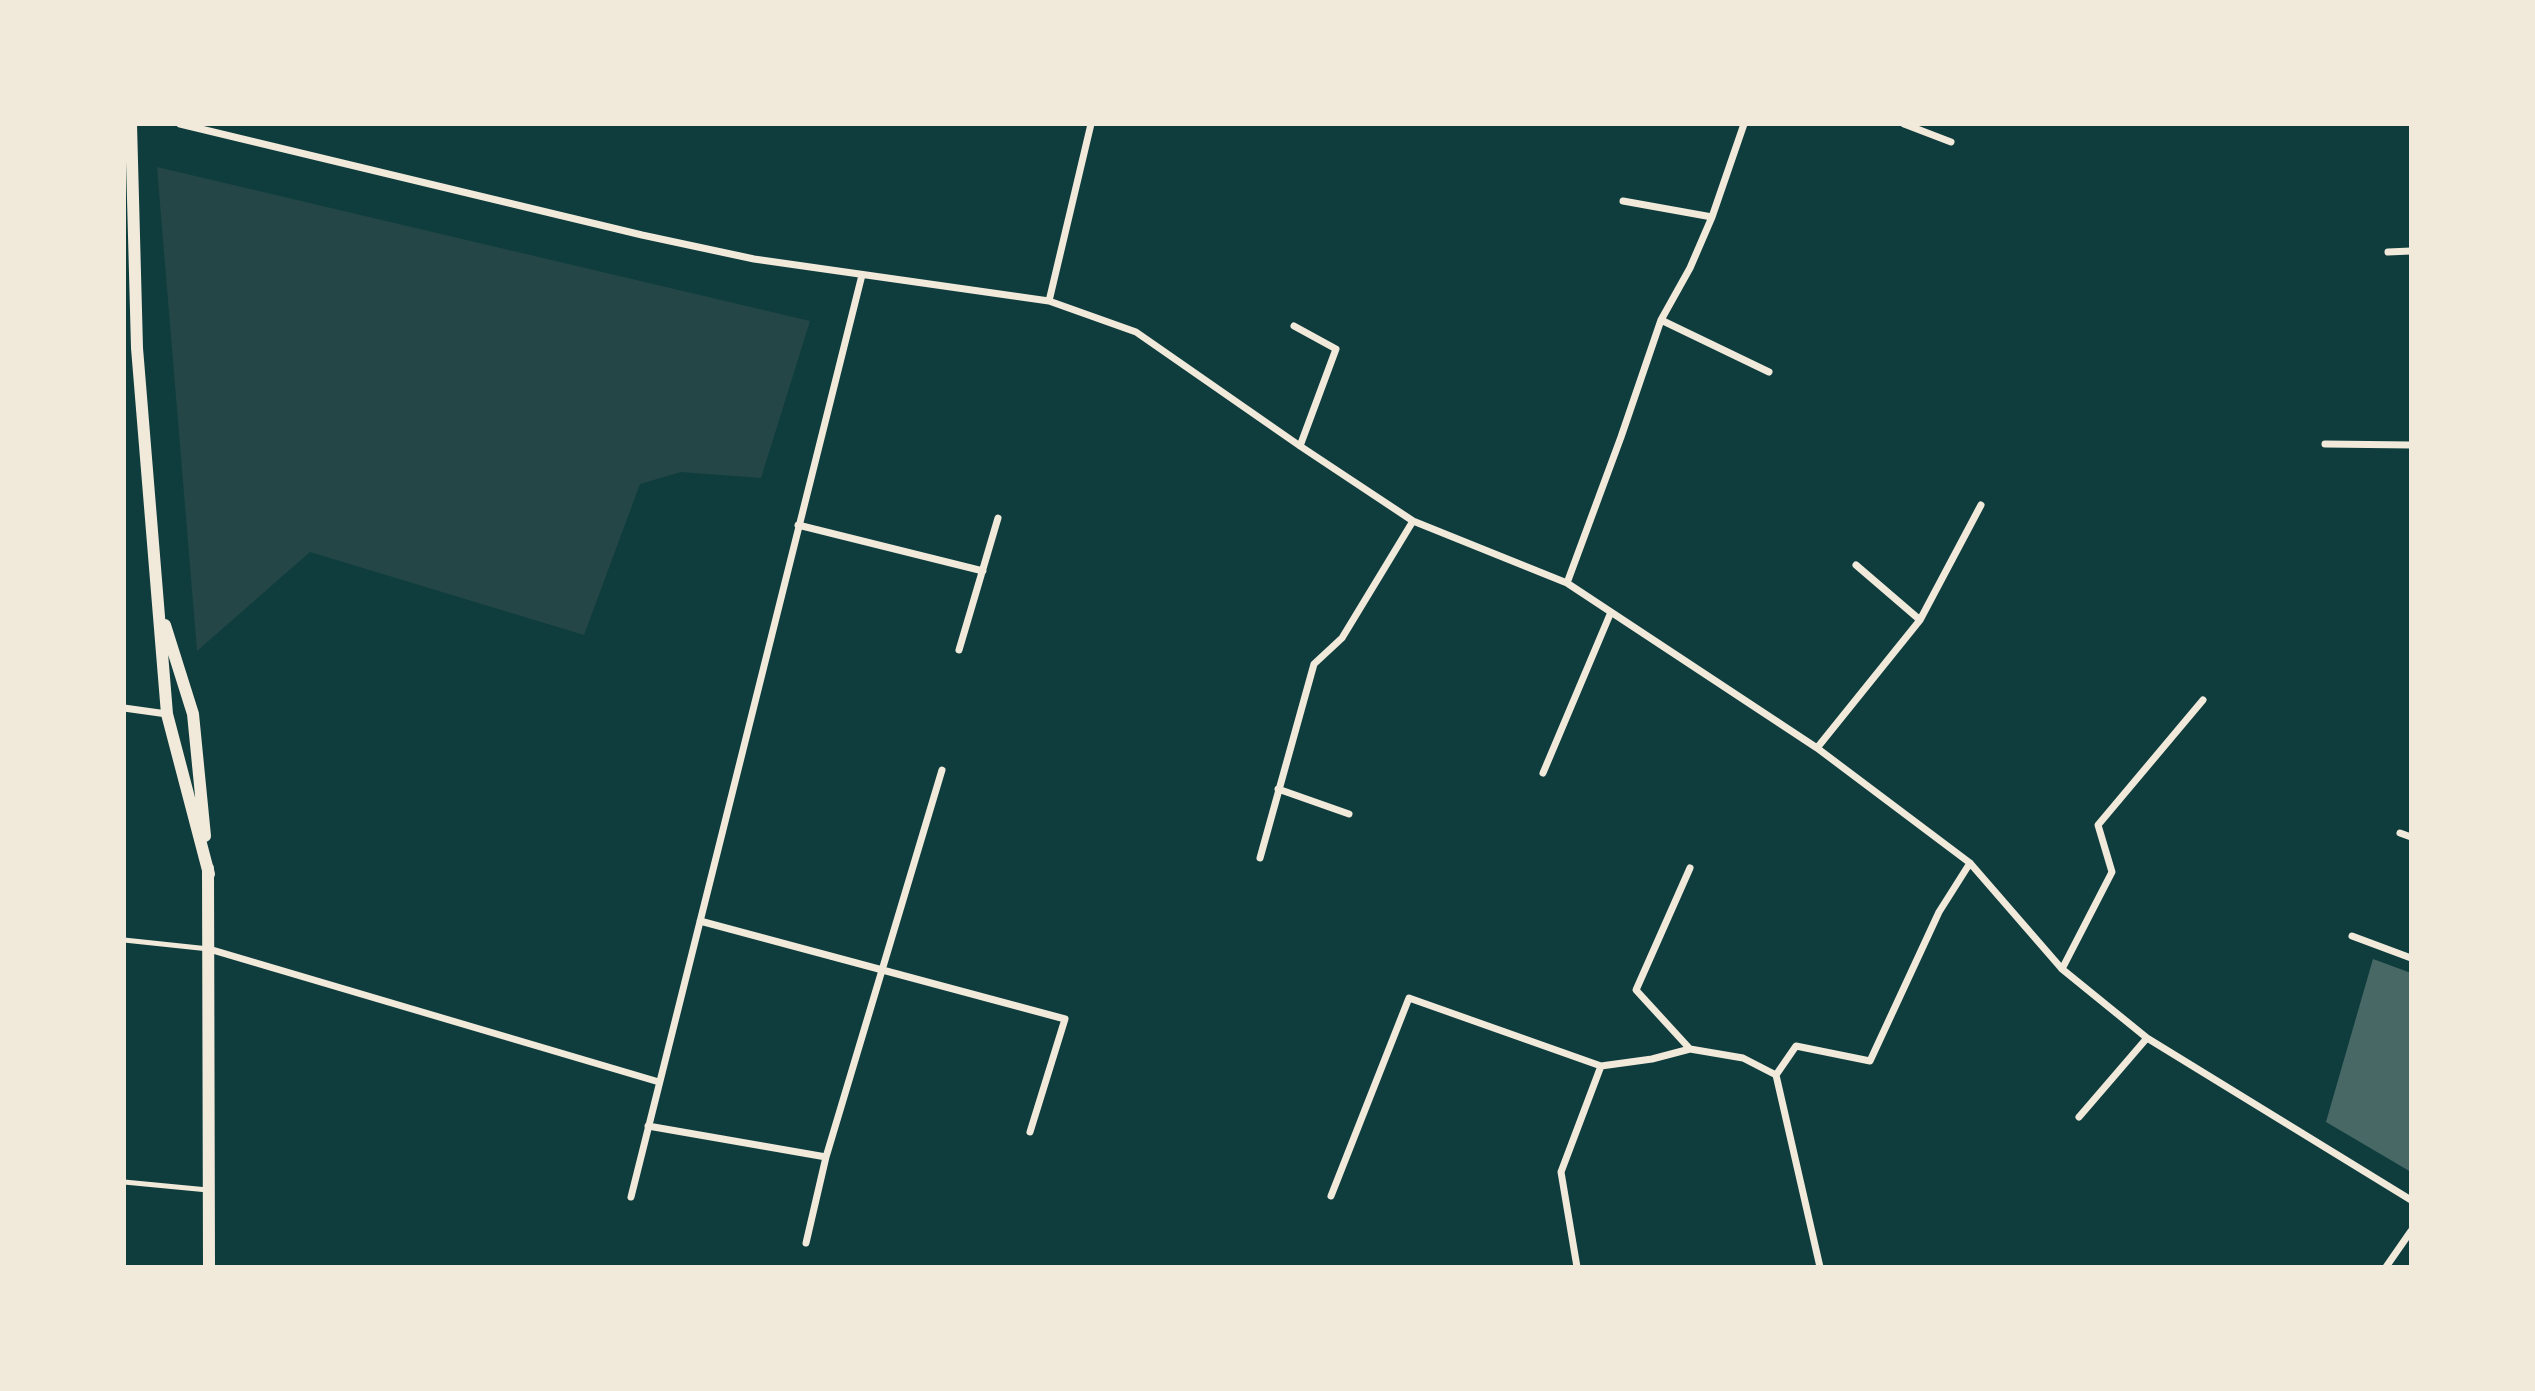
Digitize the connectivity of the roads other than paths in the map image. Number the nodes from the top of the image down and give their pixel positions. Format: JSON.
{"nodes":[{"id":1,"x":131,"y":124,"type":"edge"},
{"id":2,"x":180,"y":124,"type":"edge"},
{"id":3,"x":1091,"y":124,"type":"edge"},
{"id":4,"x":1744,"y":124,"type":"edge"},
{"id":5,"x":1904,"y":124,"type":"edge"},
{"id":6,"x":1951,"y":142,"type":"dead end"},
{"id":7,"x":1623,"y":201,"type":"dead end"},
{"id":8,"x":1712,"y":217,"type":"junction"},
{"id":9,"x":2411,"y":251,"type":"edge"},
{"id":10,"x":2388,"y":252,"type":"dead end"},
{"id":11,"x":862,"y":275,"type":"junction"},
{"id":12,"x":1049,"y":301,"type":"junction"},
{"id":13,"x":1661,"y":320,"type":"junction"},
{"id":14,"x":1294,"y":326,"type":"dead end"},
{"id":15,"x":1769,"y":372,"type":"dead end"},
{"id":16,"x":2325,"y":444,"type":"dead end"},
{"id":17,"x":2411,"y":445,"type":"edge"},
{"id":18,"x":1300,"y":446,"type":"junction"},
{"id":19,"x":1980,"y":505,"type":"dead end"},
{"id":20,"x":998,"y":518,"type":"dead end"},
{"id":21,"x":1413,"y":521,"type":"junction"},
{"id":22,"x":798,"y":525,"type":"junction"},
{"id":23,"x":1856,"y":565,"type":"dead end"},
{"id":24,"x":983,"y":571,"type":"junction"},
{"id":25,"x":1567,"y":583,"type":"junction"},
{"id":26,"x":158,"y":603,"type":"junction"},
{"id":27,"x":1611,"y":612,"type":"junction"},
{"id":28,"x":1920,"y":620,"type":"junction"},
{"id":29,"x":959,"y":650,"type":"dead end"},
{"id":30,"x":2203,"y":700,"type":"dead end"},
{"id":31,"x":124,"y":708,"type":"edge"},
{"id":32,"x":167,"y":714,"type":"junction"},
{"id":33,"x":193,"y":714,"type":"junction"},
{"id":34,"x":1817,"y":748,"type":"junction"},
{"id":35,"x":942,"y":769,"type":"dead end"},
{"id":36,"x":1543,"y":773,"type":"dead end"},
{"id":37,"x":1278,"y":789,"type":"junction"},
{"id":38,"x":1349,"y":814,"type":"dead end"},
{"id":39,"x":2400,"y":833,"type":"dead end"},
{"id":40,"x":2411,"y":837,"type":"edge"},
{"id":41,"x":1260,"y":858,"type":"dead end"},
{"id":42,"x":1970,"y":863,"type":"junction"},
{"id":43,"x":1690,"y":868,"type":"dead end"},
{"id":44,"x":209,"y":874,"type":"junction"},
{"id":45,"x":700,"y":921,"type":"junction"},
{"id":46,"x":2352,"y":936,"type":"dead end"},
{"id":47,"x":124,"y":940,"type":"edge"},
{"id":48,"x":209,"y":949,"type":"junction"},
{"id":49,"x":2411,"y":958,"type":"edge"},
{"id":50,"x":883,"y":970,"type":"junction"},
{"id":51,"x":2062,"y":970,"type":"junction"},
{"id":52,"x":2147,"y":1038,"type":"junction"},
{"id":53,"x":1690,"y":1049,"type":"junction"},
{"id":54,"x":1601,"y":1066,"type":"junction"},
{"id":55,"x":1776,"y":1076,"type":"junction"},
{"id":56,"x":659,"y":1082,"type":"junction"},
{"id":57,"x":2079,"y":1117,"type":"dead end"},
{"id":58,"x":648,"y":1126,"type":"junction"},
{"id":59,"x":1030,"y":1132,"type":"dead end"},
{"id":60,"x":826,"y":1157,"type":"junction"},
{"id":61,"x":124,"y":1182,"type":"edge"},
{"id":62,"x":209,"y":1190,"type":"junction"},
{"id":63,"x":1331,"y":1196,"type":"dead end"},
{"id":64,"x":631,"y":1197,"type":"dead end"},
{"id":65,"x":2411,"y":1200,"type":"edge"},
{"id":66,"x":2411,"y":1231,"type":"edge"},
{"id":67,"x":806,"y":1243,"type":"dead end"},
{"id":68,"x":209,"y":1267,"type":"edge"},
{"id":69,"x":1577,"y":1267,"type":"edge"},
{"id":70,"x":1820,"y":1267,"type":"edge"},
{"id":71,"x":2386,"y":1267,"type":"edge"}],
"edges":[{"from":1,"to":26,"type":"street"},
{"from":2,"to":11,"type":"street"},
{"from":3,"to":12,"type":"street"},
{"from":4,"to":8,"type":"street"},
{"from":5,"to":6,"type":"street"},
{"from":7,"to":8,"type":"street"},
{"from":8,"to":13,"type":"street"},
{"from":9,"to":10,"type":"street"},
{"from":11,"to":12,"type":"street"},
{"from":11,"to":22,"type":"street"},
{"from":12,"to":18,"type":"street"},
{"from":13,"to":15,"type":"street"},
{"from":13,"to":25,"type":"street"},
{"from":14,"to":18,"type":"street"},
{"from":16,"to":17,"type":"street"},
{"from":18,"to":21,"type":"street"},
{"from":19,"to":28,"type":"street"},
{"from":20,"to":24,"type":"street"},
{"from":21,"to":25,"type":"street"},
{"from":21,"to":37,"type":"street"},
{"from":22,"to":24,"type":"street"},
{"from":22,"to":45,"type":"street"},
{"from":23,"to":28,"type":"street"},
{"from":24,"to":29,"type":"street"},
{"from":25,"to":27,"type":"street"},
{"from":26,"to":32,"type":"street"},
{"from":26,"to":33,"type":"street"},
{"from":27,"to":34,"type":"street"},
{"from":27,"to":36,"type":"street"},
{"from":28,"to":34,"type":"street"},
{"from":30,"to":51,"type":"street"},
{"from":31,"to":32,"type":"street"},
{"from":32,"to":33,"type":"street"},
{"from":32,"to":44,"type":"street"},
{"from":33,"to":44,"type":"street"},
{"from":34,"to":42,"type":"street"},
{"from":35,"to":50,"type":"street"},
{"from":37,"to":38,"type":"street"},
{"from":37,"to":41,"type":"street"},
{"from":39,"to":40,"type":"street"},
{"from":42,"to":51,"type":"street"},
{"from":42,"to":55,"type":"street"},
{"from":43,"to":53,"type":"street"},
{"from":44,"to":48,"type":"street"},
{"from":45,"to":50,"type":"street"},
{"from":45,"to":56,"type":"street"},
{"from":46,"to":49,"type":"street"},
{"from":47,"to":48,"type":"lane"},
{"from":48,"to":56,"type":"street"},
{"from":48,"to":62,"type":"street"},
{"from":50,"to":59,"type":"street"},
{"from":50,"to":60,"type":"street"},
{"from":51,"to":52,"type":"street"},
{"from":52,"to":57,"type":"street"},
{"from":52,"to":65,"type":"street"},
{"from":53,"to":54,"type":"street"},
{"from":53,"to":55,"type":"street"},
{"from":54,"to":63,"type":"street"},
{"from":54,"to":69,"type":"street"},
{"from":55,"to":70,"type":"street"},
{"from":56,"to":58,"type":"street"},
{"from":58,"to":60,"type":"street"},
{"from":58,"to":64,"type":"street"},
{"from":60,"to":67,"type":"street"},
{"from":61,"to":62,"type":"lane"},
{"from":62,"to":68,"type":"street"},
{"from":66,"to":71,"type":"street"}]}
